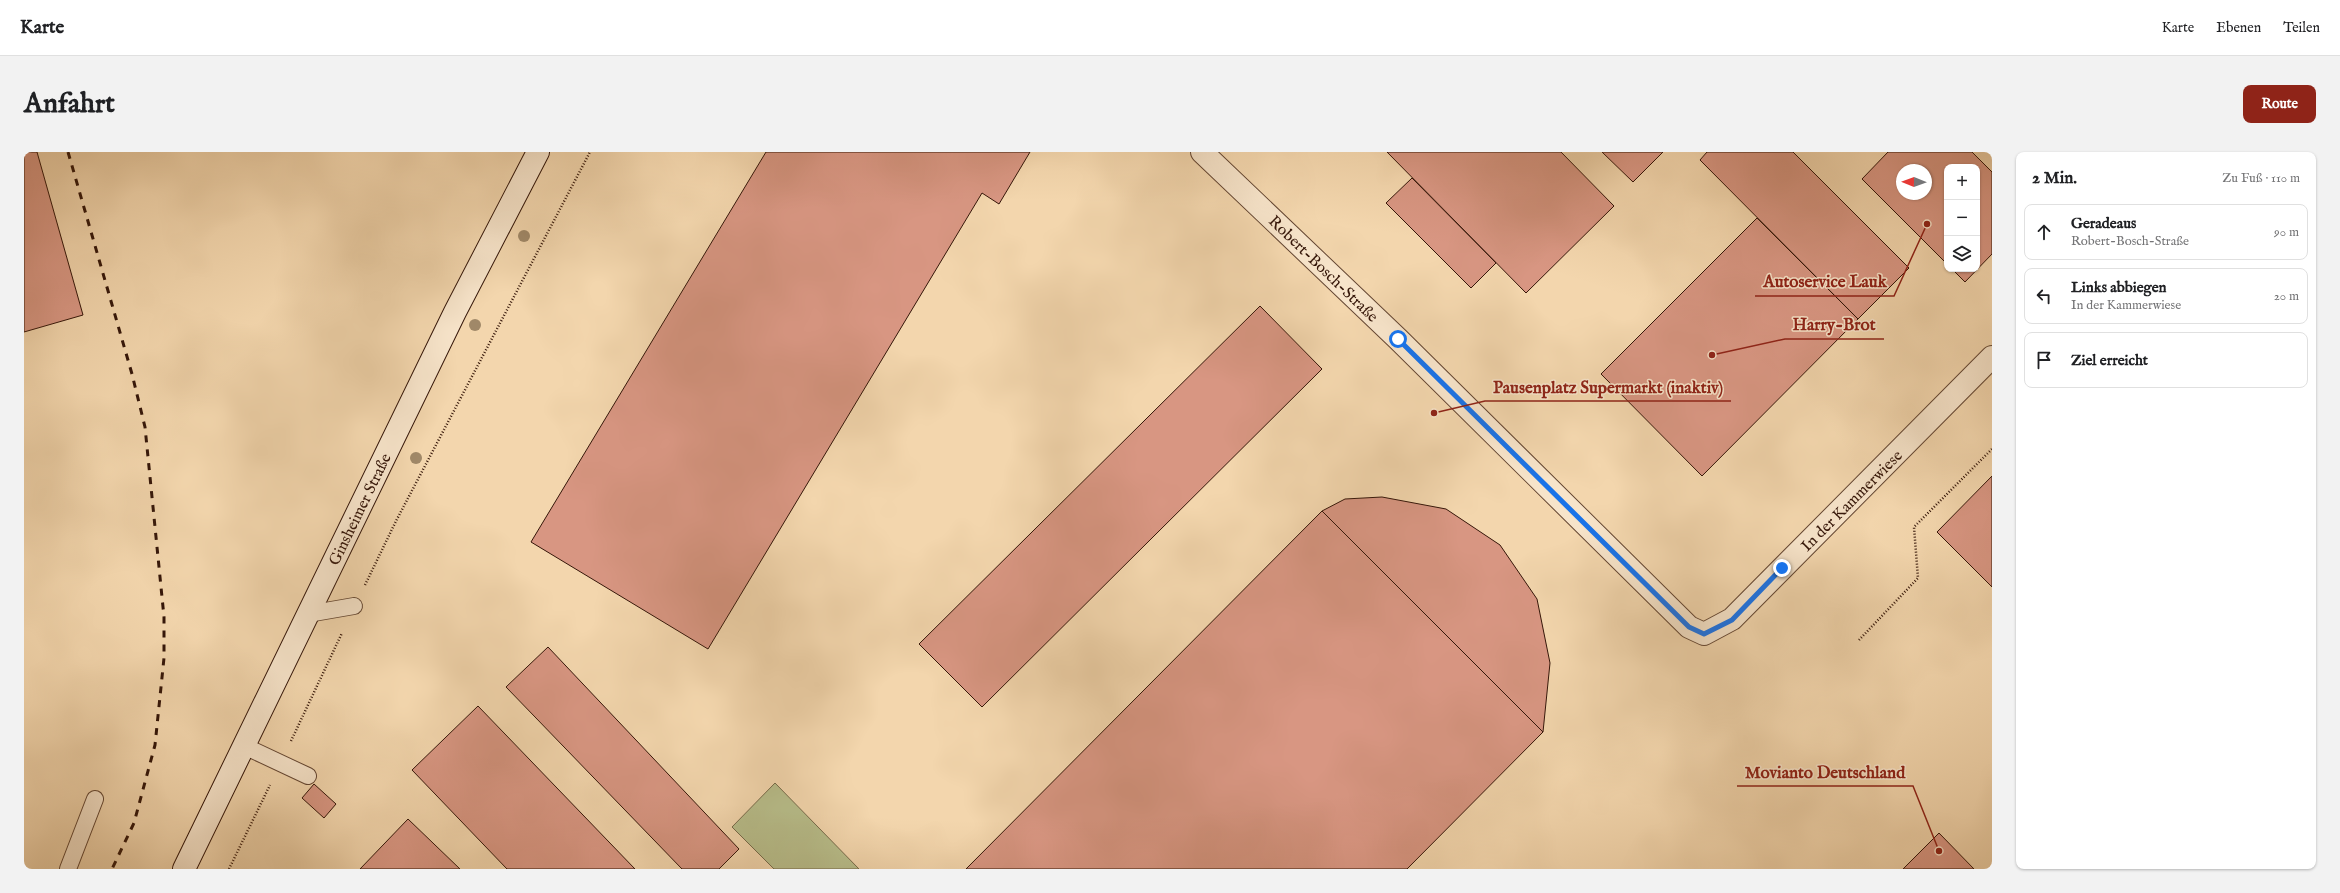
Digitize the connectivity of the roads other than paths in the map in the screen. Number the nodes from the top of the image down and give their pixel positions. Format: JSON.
{"nodes":[{"id":1,"x":538,"y":152,"type":"edge"},
{"id":2,"x":1202,"y":152,"type":"edge"},
{"id":3,"x":1992,"y":357,"type":"edge"},
{"id":4,"x":354,"y":606,"type":"road end"},
{"id":5,"x":308,"y":614,"type":"junction"},
{"id":6,"x":1704,"y":634,"type":"joint"},
{"id":7,"x":244,"y":746,"type":"junction"},
{"id":8,"x":308,"y":776,"type":"dead end"},
{"id":9,"x":95,"y":799,"type":"dead end"},
{"id":10,"x":68,"y":869,"type":"edge"},
{"id":11,"x":184,"y":869,"type":"edge"}],
"edges":[{"from":1,"to":5,"type":"street","name":"Ginsheimer Straße"},
{"from":2,"to":6,"type":"street","name":"Robert-Bosch-Straße"},
{"from":3,"to":6,"type":"street","name":"In der Kammerwiese"},
{"from":4,"to":5,"type":"lane"},
{"from":5,"to":7,"type":"street","name":"Ginsheimer Straße"},
{"from":7,"to":8,"type":"lane"},
{"from":7,"to":11,"type":"street","name":"Ginsheimer Straße"},
{"from":9,"to":10,"type":"lane"}]}
